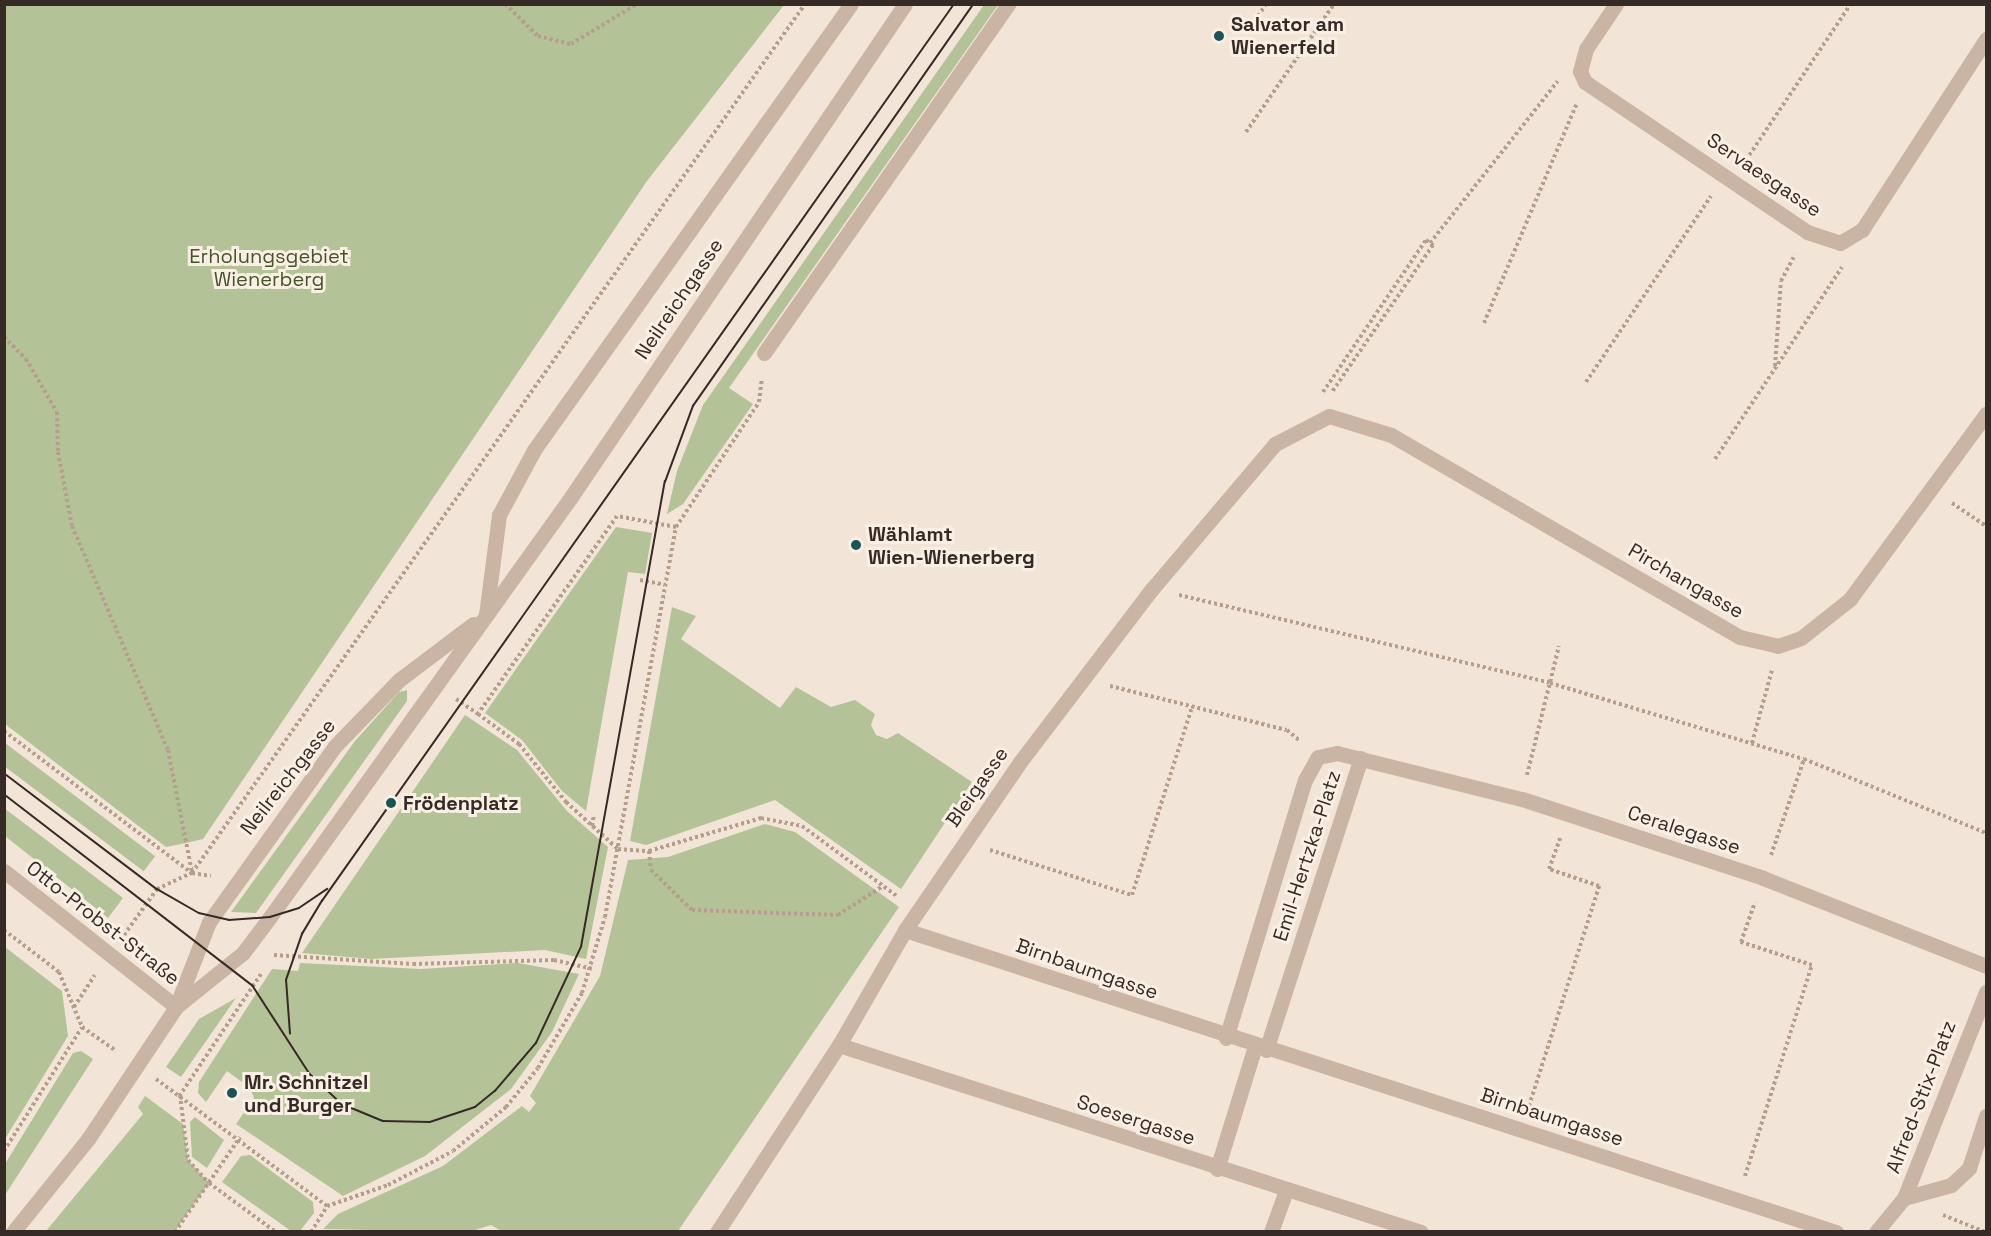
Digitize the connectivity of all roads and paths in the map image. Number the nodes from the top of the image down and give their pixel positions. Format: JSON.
{"nodes":[{"id":1,"x":505,"y":4,"type":"edge"},
{"id":2,"x":637,"y":4,"type":"edge"},
{"id":3,"x":805,"y":4,"type":"edge"},
{"id":4,"x":851,"y":4,"type":"edge"},
{"id":5,"x":905,"y":4,"type":"edge"},
{"id":6,"x":1008,"y":4,"type":"edge"},
{"id":7,"x":1266,"y":4,"type":"edge"},
{"id":8,"x":1334,"y":4,"type":"edge"},
{"id":9,"x":1616,"y":4,"type":"edge"},
{"id":10,"x":1851,"y":4,"type":"edge"},
{"id":11,"x":1258,"y":16,"type":"dead end"},
{"id":12,"x":1986,"y":39,"type":"edge"},
{"id":13,"x":1583,"y":77,"type":"junction"},
{"id":14,"x":1246,"y":132,"type":"dead end"},
{"id":15,"x":1730,"y":176,"type":"junction"},
{"id":16,"x":1807,"y":232,"type":"junction"},
{"id":17,"x":1430,"y":243,"type":"junction"},
{"id":18,"x":1840,"y":243,"type":"junction"},
{"id":19,"x":1484,"y":322,"type":"dead end"},
{"id":20,"x":4,"y":337,"type":"edge"},
{"id":21,"x":764,"y":353,"type":"joint"},
{"id":22,"x":1775,"y":367,"type":"junction"},
{"id":23,"x":1586,"y":382,"type":"dead end"},
{"id":24,"x":1338,"y":384,"type":"dead end"},
{"id":25,"x":1323,"y":393,"type":"dead end"},
{"id":26,"x":1986,"y":414,"type":"edge"},
{"id":27,"x":1329,"y":416,"type":"joint"},
{"id":28,"x":1715,"y":459,"type":"dead end"},
{"id":29,"x":1931,"y":489,"type":"junction"},
{"id":30,"x":1986,"y":526,"type":"edge"},
{"id":31,"x":676,"y":527,"type":"junction"},
{"id":32,"x":640,"y":580,"type":"dead end"},
{"id":33,"x":665,"y":585,"type":"junction"},
{"id":34,"x":1152,"y":589,"type":"junction"},
{"id":35,"x":486,"y":615,"type":"junction"},
{"id":36,"x":1559,"y":646,"type":"dead end"},
{"id":37,"x":1778,"y":646,"type":"junction"},
{"id":38,"x":1083,"y":678,"type":"junction"},
{"id":39,"x":1550,"y":683,"type":"junction"},
{"id":40,"x":450,"y":694,"type":"dead end"},
{"id":41,"x":1192,"y":707,"type":"junction"},
{"id":42,"x":478,"y":714,"type":"junction"},
{"id":43,"x":4,"y":731,"type":"edge"},
{"id":44,"x":1752,"y":743,"type":"junction"},
{"id":45,"x":1318,"y":757,"type":"junction"},
{"id":46,"x":1361,"y":758,"type":"junction"},
{"id":47,"x":1804,"y":759,"type":"junction"},
{"id":48,"x":1522,"y":799,"type":"junction"},
{"id":49,"x":1568,"y":814,"type":"junction"},
{"id":50,"x":594,"y":815,"type":"dead end"},
{"id":51,"x":592,"y":827,"type":"junction"},
{"id":52,"x":1986,"y":833,"type":"edge"},
{"id":53,"x":963,"y":842,"type":"junction"},
{"id":54,"x":618,"y":849,"type":"junction"},
{"id":55,"x":649,"y":851,"type":"junction"},
{"id":56,"x":4,"y":872,"type":"edge"},
{"id":57,"x":192,"y":873,"type":"junction"},
{"id":58,"x":1763,"y":878,"type":"junction"},
{"id":59,"x":883,"y":886,"type":"junction"},
{"id":60,"x":918,"y":910,"type":"junction"},
{"id":61,"x":4,"y":930,"type":"edge"},
{"id":62,"x":905,"y":930,"type":"junction"},
{"id":63,"x":269,"y":962,"type":"dead end"},
{"id":64,"x":1986,"y":966,"type":"edge"},
{"id":65,"x":592,"y":969,"type":"junction"},
{"id":66,"x":264,"y":970,"type":"dead end"},
{"id":67,"x":1986,"y":992,"type":"edge"},
{"id":68,"x":74,"y":1007,"type":"dead end"},
{"id":69,"x":176,"y":1007,"type":"junction"},
{"id":70,"x":82,"y":1027,"type":"dead end"},
{"id":71,"x":1226,"y":1038,"type":"junction"},
{"id":72,"x":839,"y":1045,"type":"junction"},
{"id":73,"x":1261,"y":1048,"type":"junction"},
{"id":74,"x":180,"y":1095,"type":"junction"},
{"id":75,"x":1986,"y":1116,"type":"edge"},
{"id":76,"x":1521,"y":1130,"type":"junction"},
{"id":77,"x":240,"y":1137,"type":"junction"},
{"id":78,"x":4,"y":1151,"type":"edge"},
{"id":79,"x":1217,"y":1168,"type":"junction"},
{"id":80,"x":209,"y":1183,"type":"junction"},
{"id":81,"x":1286,"y":1190,"type":"junction"},
{"id":82,"x":1904,"y":1198,"type":"junction"},
{"id":83,"x":1737,"y":1200,"type":"junction"},
{"id":84,"x":327,"y":1206,"type":"junction"},
{"id":85,"x":13,"y":1232,"type":"edge"},
{"id":86,"x":175,"y":1232,"type":"edge"},
{"id":87,"x":276,"y":1232,"type":"edge"},
{"id":88,"x":311,"y":1232,"type":"edge"},
{"id":89,"x":717,"y":1232,"type":"edge"},
{"id":90,"x":1271,"y":1232,"type":"edge"},
{"id":91,"x":1421,"y":1232,"type":"edge"},
{"id":92,"x":1836,"y":1232,"type":"edge"},
{"id":93,"x":1876,"y":1232,"type":"edge"}],
"edges":[{"from":1,"to":2,"type":"path"},
{"from":3,"to":57,"type":"path"},
{"from":4,"to":35,"type":"street","name":"Neilreichgasse"},
{"from":5,"to":35,"type":"street","name":"Neilreichgasse"},
{"from":6,"to":21,"type":"street"},
{"from":7,"to":11,"type":"path"},
{"from":8,"to":14,"type":"path"},
{"from":9,"to":13,"type":"street"},
{"from":10,"to":15,"type":"path"},
{"from":12,"to":18,"type":"street"},
{"from":13,"to":15,"type":"street","name":"Servaesgasse"},
{"from":13,"to":17,"type":"path"},
{"from":13,"to":19,"type":"path"},
{"from":15,"to":16,"type":"street","name":"Servaesgasse"},
{"from":15,"to":23,"type":"path"},
{"from":16,"to":18,"type":"street","name":"Servaesgasse"},
{"from":16,"to":22,"type":"path"},
{"from":17,"to":24,"type":"path"},
{"from":17,"to":25,"type":"path"},
{"from":18,"to":22,"type":"path"},
{"from":20,"to":57,"type":"path"},
{"from":21,"to":31,"type":"path"},
{"from":22,"to":28,"type":"path"},
{"from":26,"to":29,"type":"street"},
{"from":27,"to":34,"type":"street","name":"Bleigasse"},
{"from":27,"to":37,"type":"street","name":"Pirchangasse"},
{"from":29,"to":30,"type":"path"},
{"from":29,"to":37,"type":"street"},
{"from":31,"to":33,"type":"path"},
{"from":31,"to":42,"type":"path"},
{"from":32,"to":33,"type":"path"},
{"from":33,"to":54,"type":"path"},
{"from":34,"to":38,"type":"street","name":"Bleigasse"},
{"from":34,"to":39,"type":"path"},
{"from":35,"to":69,"type":"street","name":"Neilreichgasse"},
{"from":35,"to":69,"type":"street","name":"Neilreichgasse"},
{"from":36,"to":39,"type":"path"},
{"from":37,"to":44,"type":"path"},
{"from":38,"to":41,"type":"path"},
{"from":38,"to":53,"type":"street","name":"Bleigasse"},
{"from":39,"to":44,"type":"path"},
{"from":39,"to":48,"type":"path"},
{"from":40,"to":42,"type":"path"},
{"from":41,"to":45,"type":"path"},
{"from":41,"to":53,"type":"path"},
{"from":42,"to":51,"type":"path"},
{"from":43,"to":57,"type":"path"},
{"from":44,"to":47,"type":"path"},
{"from":45,"to":46,"type":"street","name":"Emil-Hertzka-Platz"},
{"from":45,"to":71,"type":"street","name":"Emil-Hertzka-Platz"},
{"from":46,"to":48,"type":"street","name":"Ceralegasse"},
{"from":46,"to":73,"type":"street","name":"Emil-Hertzka-Platz"},
{"from":47,"to":52,"type":"path"},
{"from":47,"to":58,"type":"path"},
{"from":48,"to":49,"type":"street","name":"Ceralegasse"},
{"from":49,"to":58,"type":"street","name":"Ceralegasse"},
{"from":49,"to":76,"type":"path"},
{"from":50,"to":51,"type":"path"},
{"from":51,"to":54,"type":"path"},
{"from":53,"to":60,"type":"street","name":"Bleigasse"},
{"from":54,"to":55,"type":"path"},
{"from":54,"to":65,"type":"path"},
{"from":55,"to":59,"type":"path"},
{"from":55,"to":59,"type":"path"},
{"from":56,"to":69,"type":"street","name":"Otto-Probst-Straße"},
{"from":58,"to":64,"type":"street","name":"Ceralegasse"},
{"from":58,"to":83,"type":"path"},
{"from":59,"to":60,"type":"path"},
{"from":60,"to":62,"type":"street","name":"Bleigasse"},
{"from":61,"to":68,"type":"path"},
{"from":62,"to":71,"type":"street","name":"Birnbaumgasse"},
{"from":62,"to":72,"type":"street","name":"Bleigasse"},
{"from":63,"to":65,"type":"path"},
{"from":65,"to":84,"type":"path"},
{"from":66,"to":74,"type":"path"},
{"from":67,"to":82,"type":"street","name":"Alfred-Stix-Platz"},
{"from":69,"to":85,"type":"street","name":"Neilreichgasse"},
{"from":70,"to":78,"type":"path"},
{"from":71,"to":73,"type":"street","name":"Birnbaumgasse"},
{"from":72,"to":79,"type":"street","name":"Soesergasse"},
{"from":72,"to":89,"type":"street","name":"Bleigasse"},
{"from":73,"to":76,"type":"street","name":"Birnbaumgasse"},
{"from":73,"to":79,"type":"street"},
{"from":74,"to":77,"type":"path"},
{"from":74,"to":80,"type":"path"},
{"from":75,"to":82,"type":"street","name":"Alfred-Stix-Platz"},
{"from":76,"to":83,"type":"street","name":"Birnbaumgasse"},
{"from":77,"to":80,"type":"path"},
{"from":77,"to":84,"type":"path"},
{"from":79,"to":81,"type":"street","name":"Soesergasse"},
{"from":80,"to":86,"type":"path"},
{"from":80,"to":87,"type":"path"},
{"from":81,"to":90,"type":"street"},
{"from":81,"to":91,"type":"street","name":"Soesergasse"},
{"from":82,"to":93,"type":"street"},
{"from":83,"to":92,"type":"street","name":"Birnbaumgasse"},
{"from":84,"to":88,"type":"path"}]}
